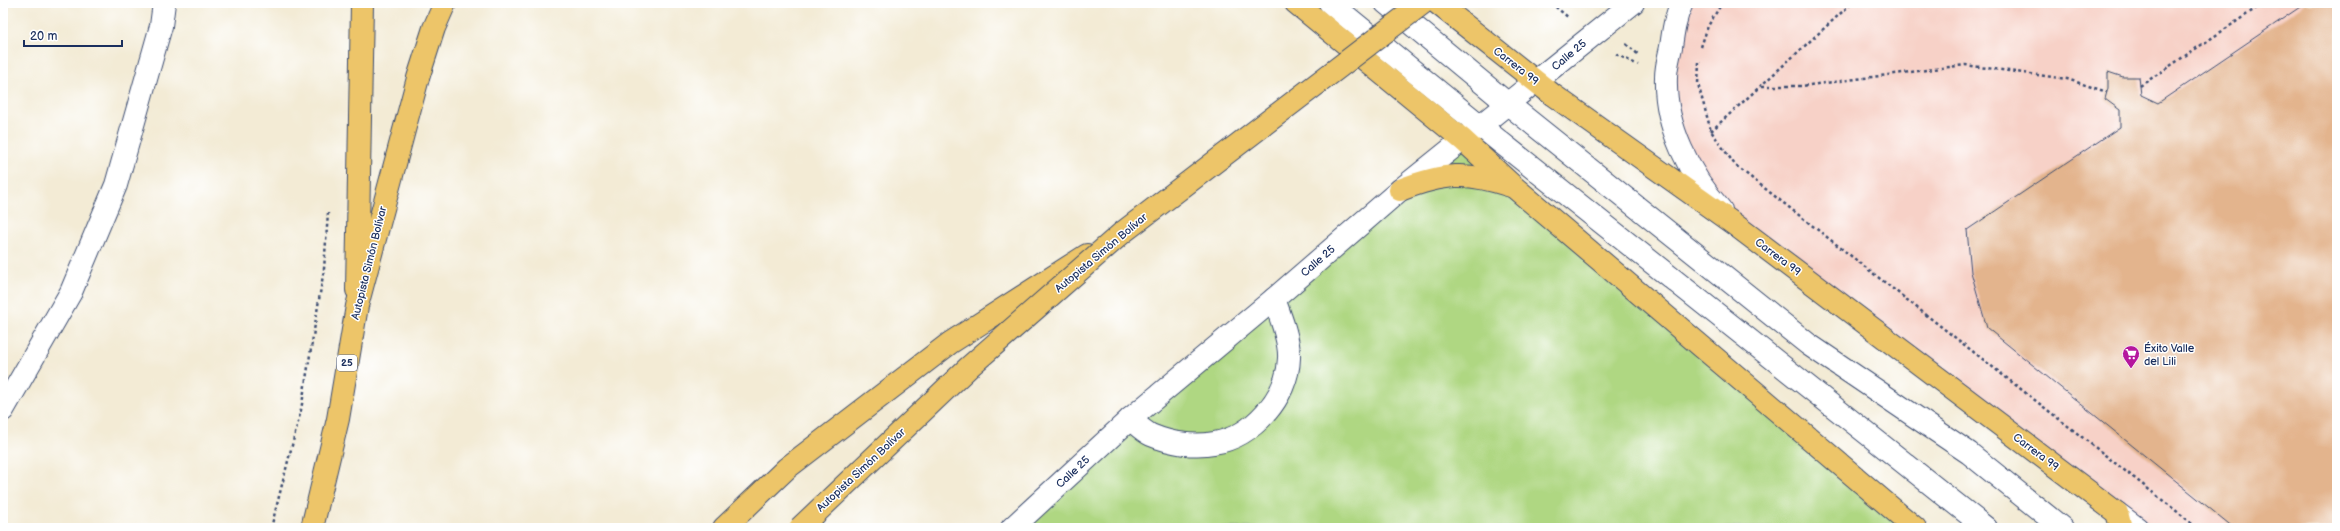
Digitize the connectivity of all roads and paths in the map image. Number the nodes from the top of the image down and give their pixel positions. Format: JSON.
{"nodes":[{"id":1,"x":164,"y":3,"type":"edge"},
{"id":2,"x":362,"y":3,"type":"edge"},
{"id":3,"x":445,"y":3,"type":"edge"},
{"id":4,"x":1296,"y":3,"type":"edge"},
{"id":5,"x":1330,"y":3,"type":"edge"},
{"id":6,"x":1386,"y":3,"type":"edge"},
{"id":7,"x":1423,"y":3,"type":"edge"},
{"id":8,"x":1437,"y":3,"type":"edge"},
{"id":9,"x":1633,"y":3,"type":"edge"},
{"id":10,"x":1682,"y":3,"type":"edge"},
{"id":11,"x":1722,"y":3,"type":"edge"},
{"id":12,"x":1852,"y":3,"type":"edge"},
{"id":13,"x":2264,"y":3,"type":"edge"},
{"id":14,"x":1606,"y":24,"type":"junction"},
{"id":15,"x":1700,"y":51,"type":"dead end"},
{"id":16,"x":1699,"y":57,"type":"dead end"},
{"id":17,"x":1666,"y":78,"type":"junction"},
{"id":18,"x":1536,"y":82,"type":"junction"},
{"id":19,"x":1698,"y":84,"type":"junction"},
{"id":20,"x":1762,"y":86,"type":"junction"},
{"id":21,"x":2140,"y":86,"type":"dead end"},
{"id":22,"x":2107,"y":92,"type":"dead end"},
{"id":23,"x":1508,"y":104,"type":"junction"},
{"id":24,"x":1480,"y":126,"type":"junction"},
{"id":25,"x":1711,"y":131,"type":"junction"},
{"id":26,"x":1463,"y":140,"type":"junction"},
{"id":27,"x":1514,"y":187,"type":"junction"},
{"id":28,"x":1400,"y":190,"type":"junction"},
{"id":29,"x":328,"y":205,"type":"dead end"},
{"id":30,"x":1734,"y":224,"type":"junction"},
{"id":31,"x":1122,"y":233,"type":"junction"},
{"id":32,"x":1274,"y":299,"type":"junction"},
{"id":33,"x":357,"y":306,"type":"junction"},
{"id":34,"x":3,"y":410,"type":"edge"},
{"id":35,"x":338,"y":419,"type":"junction"},
{"id":36,"x":1130,"y":419,"type":"junction"},
{"id":37,"x":2119,"y":520,"type":"edge"},
{"id":38,"x":271,"y":528,"type":"edge"},
{"id":39,"x":312,"y":528,"type":"edge"},
{"id":40,"x":324,"y":528,"type":"edge"},
{"id":41,"x":724,"y":528,"type":"edge"},
{"id":42,"x":800,"y":528,"type":"edge"},
{"id":43,"x":1012,"y":528,"type":"edge"},
{"id":44,"x":1915,"y":528,"type":"edge"},
{"id":45,"x":1986,"y":528,"type":"edge"},
{"id":46,"x":2062,"y":528,"type":"edge"},
{"id":47,"x":2137,"y":528,"type":"edge"},
{"id":48,"x":2198,"y":528,"type":"edge"}],
"edges":[{"from":1,"to":34,"type":"street"},
{"from":2,"to":33,"type":"main road"},
{"from":3,"to":33,"type":"main road","name":"Autopista Simón Bolívar"},
{"from":4,"to":26,"type":"main road"},
{"from":5,"to":24,"type":"street"},
{"from":6,"to":23,"type":"street"},
{"from":7,"to":31,"type":"main road","name":"Autopista Simón Bolívar","bridge":true},
{"from":8,"to":18,"type":"main road","name":"Carrera 99"},
{"from":9,"to":14,"type":"street","name":"Calle 25"},
{"from":10,"to":17,"type":"street"},
{"from":11,"to":15,"type":"path"},
{"from":12,"to":20,"type":"path"},
{"from":13,"to":21,"type":"path"},
{"from":14,"to":17,"type":"path"},
{"from":14,"to":18,"type":"street","name":"Calle 25"},
{"from":16,"to":19,"type":"path"},
{"from":17,"to":19,"type":"path"},
{"from":17,"to":30,"type":"street"},
{"from":18,"to":23,"type":"street","name":"Calle 25"},
{"from":18,"to":30,"type":"main road","name":"Carrera 99"},
{"from":19,"to":25,"type":"path"},
{"from":20,"to":22,"type":"path"},
{"from":20,"to":25,"type":"path"},
{"from":23,"to":24,"type":"street","name":"Calle 25"},
{"from":23,"to":46,"type":"street"},
{"from":24,"to":26,"type":"street","name":"Calle 25"},
{"from":24,"to":45,"type":"street"},
{"from":25,"to":48,"type":"path"},
{"from":26,"to":27,"type":"main road"},
{"from":26,"to":28,"type":"street","name":"Calle 25"},
{"from":27,"to":28,"type":"main road"},
{"from":27,"to":44,"type":"main road"},
{"from":28,"to":32,"type":"street","name":"Calle 25"},
{"from":29,"to":38,"type":"path"},
{"from":30,"to":37,"type":"main road","name":"Carrera 99"},
{"from":31,"to":41,"type":"main road","bridge":true},
{"from":31,"to":42,"type":"main road","name":"Autopista Simón Bolívar","bridge":true},
{"from":32,"to":36,"type":"street","name":"Calle 25"},
{"from":32,"to":36,"type":"street"},
{"from":33,"to":35,"type":"main road","name":"Autopista Simón Bolívar","number":"25"},
{"from":35,"to":39,"type":"main road","name":"Autopista Simón Bolívar","number":"25"},
{"from":35,"to":40,"type":"main road"},
{"from":36,"to":43,"type":"street","name":"Calle 25"},
{"from":37,"to":47,"type":"street","name":"Carrera 99"}]}
